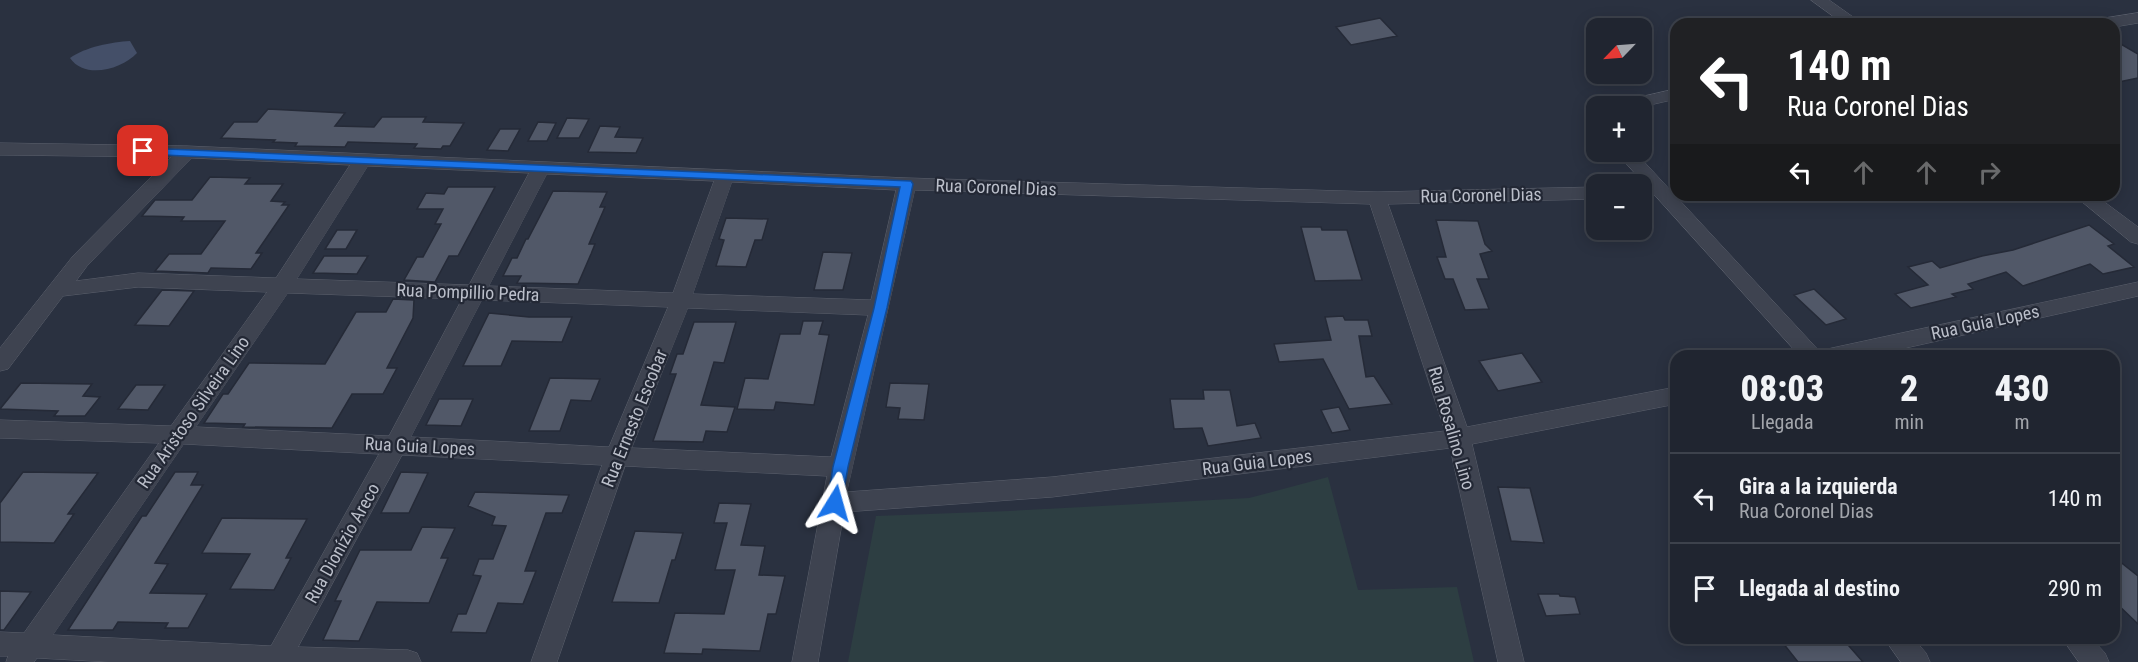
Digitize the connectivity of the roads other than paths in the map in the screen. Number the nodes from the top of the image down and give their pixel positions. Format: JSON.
{"nodes":[{"id":1,"x":1819,"y":0,"type":"edge"},
{"id":2,"x":1846,"y":18,"type":"edge"},
{"id":3,"x":2138,"y":18,"type":"edge"},
{"id":4,"x":2120,"y":21,"type":"edge"},
{"id":5,"x":1670,"y":95,"type":"edge"},
{"id":6,"x":1652,"y":100,"type":"edge"},
{"id":7,"x":0,"y":149,"type":"edge"},
{"id":8,"x":187,"y":152,"type":"junction"},
{"id":9,"x":363,"y":159,"type":"junction"},
{"id":10,"x":1635,"y":162,"type":"edge"},
{"id":11,"x":541,"y":168,"type":"junction"},
{"id":12,"x":725,"y":175,"type":"junction"},
{"id":13,"x":907,"y":184,"type":"junction"},
{"id":14,"x":1652,"y":192,"type":"edge"},
{"id":15,"x":1662,"y":192,"type":"junction"},
{"id":16,"x":1586,"y":193,"type":"edge"},
{"id":17,"x":1377,"y":198,"type":"junction"},
{"id":18,"x":1670,"y":201,"type":"edge"},
{"id":19,"x":1670,"y":201,"type":"edge"},
{"id":20,"x":2092,"y":201,"type":"edge"},
{"id":21,"x":2138,"y":237,"type":"edge"},
{"id":22,"x":283,"y":284,"type":"junction"},
{"id":23,"x":2138,"y":289,"type":"edge"},
{"id":24,"x":57,"y":290,"type":"junction"},
{"id":25,"x":475,"y":292,"type":"junction"},
{"id":26,"x":681,"y":300,"type":"junction"},
{"id":27,"x":880,"y":308,"type":"junction"},
{"id":28,"x":1807,"y":350,"type":"edge"},
{"id":29,"x":1859,"y":350,"type":"edge"},
{"id":30,"x":0,"y":363,"type":"edge"},
{"id":31,"x":1670,"y":395,"type":"edge"},
{"id":32,"x":0,"y":429,"type":"edge"},
{"id":33,"x":176,"y":435,"type":"junction"},
{"id":34,"x":1459,"y":438,"type":"junction"},
{"id":35,"x":396,"y":445,"type":"junction"},
{"id":36,"x":617,"y":456,"type":"junction"},
{"id":37,"x":840,"y":467,"type":"junction"},
{"id":38,"x":835,"y":503,"type":"junction"},
{"id":39,"x":0,"y":644,"type":"edge"},
{"id":40,"x":1902,"y":644,"type":"edge"},
{"id":41,"x":2080,"y":644,"type":"edge"},
{"id":42,"x":25,"y":653,"type":"edge"},
{"id":43,"x":277,"y":660,"type":"edge"},
{"id":44,"x":408,"y":662,"type":"edge"},
{"id":45,"x":544,"y":662,"type":"edge"},
{"id":46,"x":805,"y":662,"type":"edge"},
{"id":47,"x":1511,"y":662,"type":"edge"},
{"id":48,"x":1917,"y":662,"type":"edge"},
{"id":49,"x":2096,"y":662,"type":"edge"}],
"edges":[{"from":1,"to":2,"type":"street"},
{"from":3,"to":4,"type":"street"},
{"from":5,"to":6,"type":"street"},
{"from":7,"to":8,"type":"street","name":"Rua Coronel Dias"},
{"from":8,"to":9,"type":"street","name":"Rua Coronel Dias"},
{"from":8,"to":24,"type":"street"},
{"from":9,"to":11,"type":"street","name":"Rua Coronel Dias"},
{"from":9,"to":22,"type":"street","name":"Rua Aristoso Silveira Lino"},
{"from":10,"to":15,"type":"street"},
{"from":11,"to":12,"type":"street","name":"Rua Coronel Dias"},
{"from":11,"to":25,"type":"street","name":"Rua Dionízio Areco"},
{"from":12,"to":13,"type":"street","name":"Rua Coronel Dias"},
{"from":12,"to":26,"type":"street","name":"Rua Ernesto Escobar"},
{"from":13,"to":17,"type":"street","name":"Rua Coronel Dias"},
{"from":13,"to":27,"type":"street"},
{"from":14,"to":15,"type":"street"},
{"from":15,"to":19,"type":"street"},
{"from":16,"to":17,"type":"street","name":"Rua Coronel Dias"},
{"from":17,"to":34,"type":"street","name":"Rua Rosalino Lino"},
{"from":18,"to":28,"type":"street"},
{"from":20,"to":21,"type":"street"},
{"from":22,"to":24,"type":"street","name":"Rua Pompillio Pedra"},
{"from":22,"to":25,"type":"street","name":"Rua Pompillio Pedra"},
{"from":22,"to":33,"type":"street","name":"Rua Aristoso Silveira Lino"},
{"from":23,"to":29,"type":"street","name":"Rua Guia Lopes"},
{"from":24,"to":30,"type":"street"},
{"from":25,"to":26,"type":"street","name":"Rua Pompillio Pedra"},
{"from":25,"to":35,"type":"street","name":"Rua Dionízio Areco"},
{"from":26,"to":27,"type":"street","name":"Rua Pompillio Pedra"},
{"from":26,"to":36,"type":"street","name":"Rua Ernesto Escobar"},
{"from":27,"to":37,"type":"street"},
{"from":31,"to":34,"type":"street","name":"Rua Guia Lopes"},
{"from":32,"to":33,"type":"street","name":"Rua Guia Lopes"},
{"from":33,"to":35,"type":"street","name":"Rua Guia Lopes"},
{"from":33,"to":42,"type":"street","name":"Rua Aristoso Silveira Lino"},
{"from":34,"to":38,"type":"street","name":"Rua Guia Lopes"},
{"from":34,"to":47,"type":"street","name":"Rua Rosalino Lino"},
{"from":35,"to":36,"type":"street","name":"Rua Guia Lopes"},
{"from":35,"to":43,"type":"street","name":"Rua Dionízio Areco"},
{"from":36,"to":37,"type":"street","name":"Rua Guia Lopes"},
{"from":36,"to":45,"type":"street","name":"Rua Ernesto Escobar"},
{"from":37,"to":38,"type":"street"},
{"from":38,"to":46,"type":"street"},
{"from":39,"to":42,"type":"street"},
{"from":40,"to":48,"type":"street"},
{"from":41,"to":49,"type":"street"},
{"from":42,"to":43,"type":"street"},
{"from":43,"to":44,"type":"street"}]}
